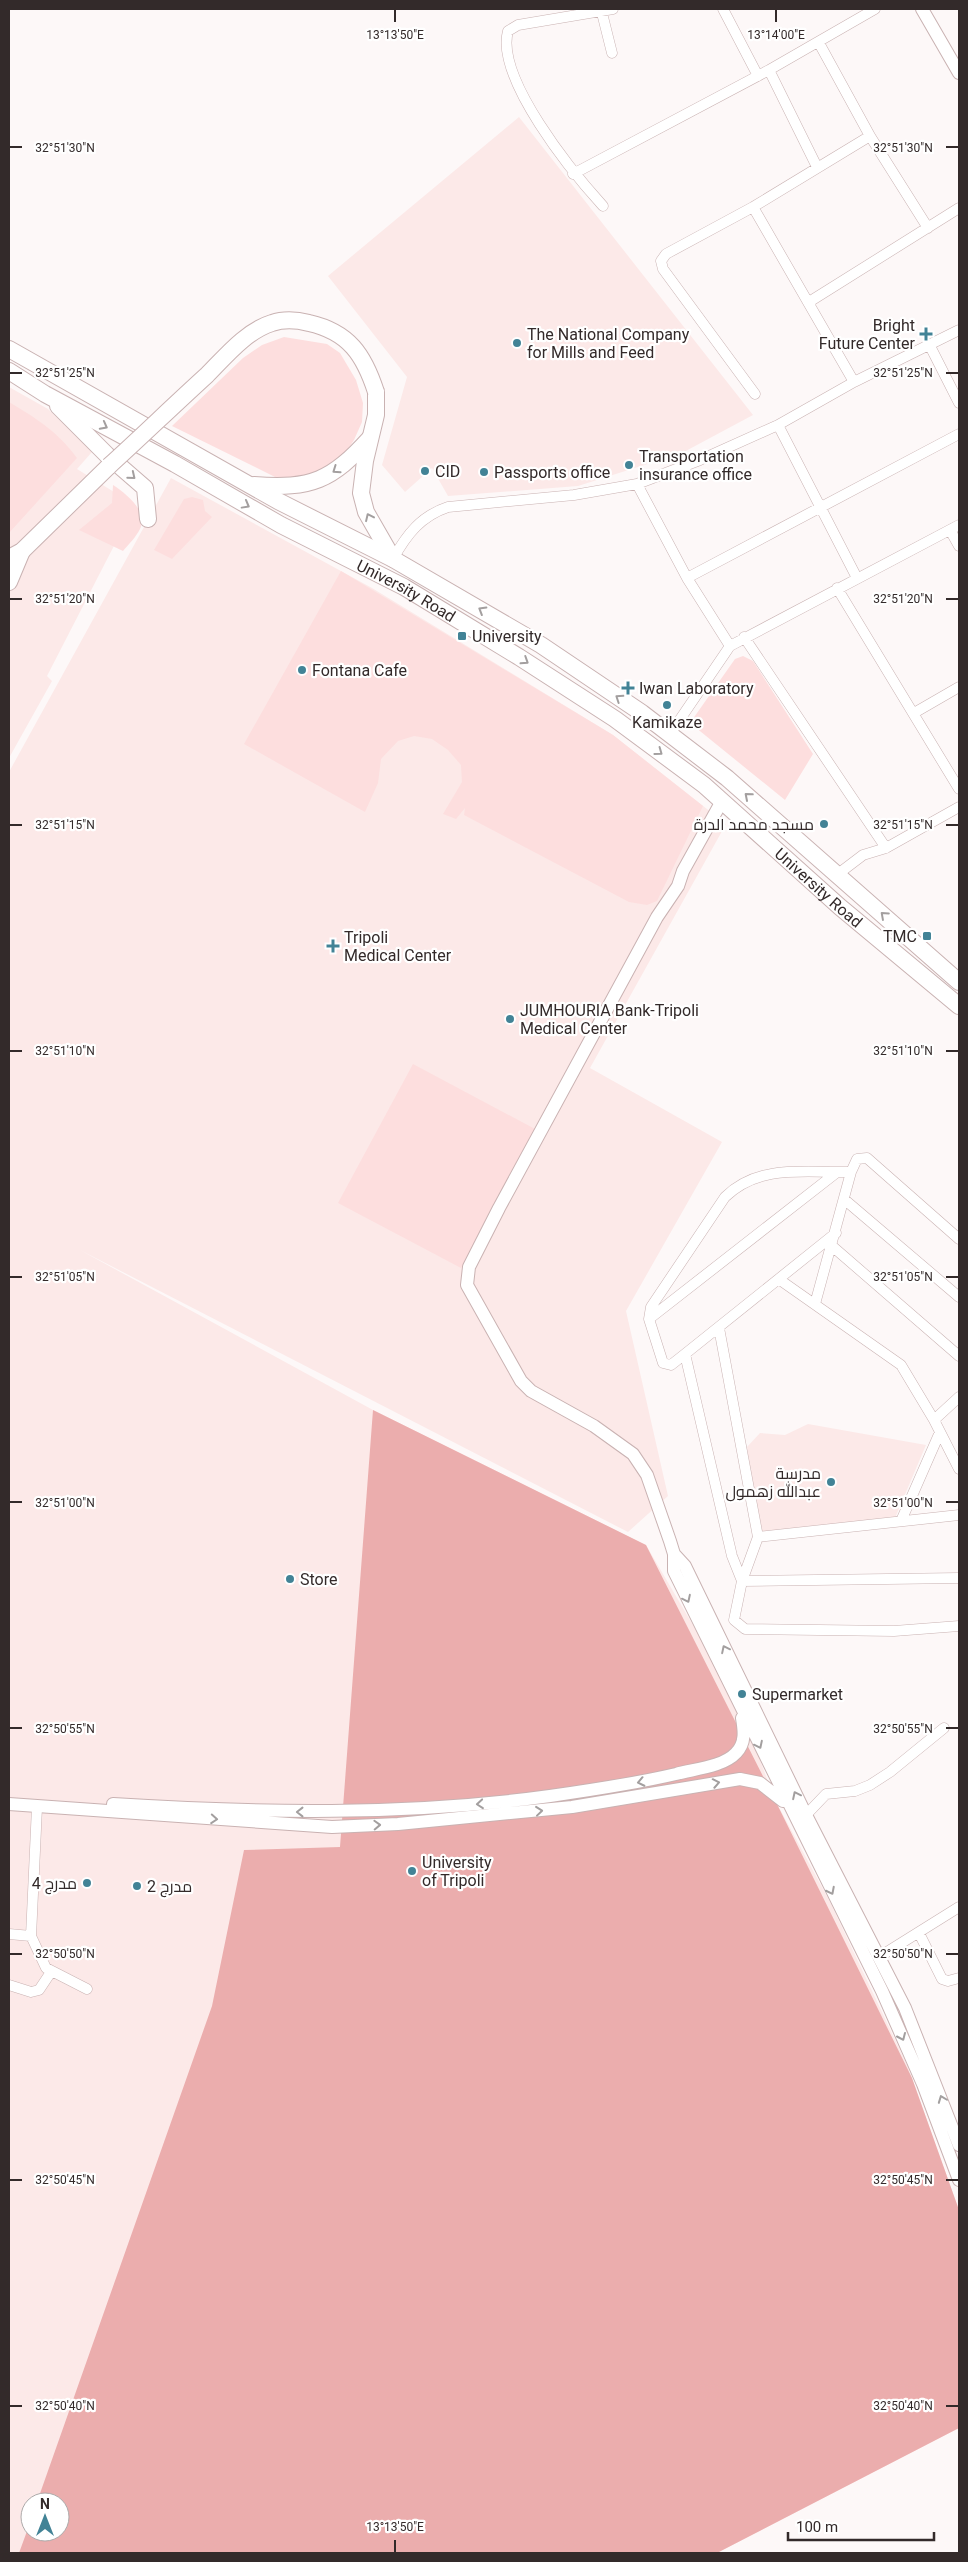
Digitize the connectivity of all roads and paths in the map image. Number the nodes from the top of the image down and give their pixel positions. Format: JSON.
{"nodes":[{"id":1,"x":613,"y":9,"type":"edge"},
{"id":2,"x":723,"y":9,"type":"edge"},
{"id":3,"x":875,"y":9,"type":"edge"},
{"id":4,"x":922,"y":9,"type":"edge"},
{"id":5,"x":601,"y":10,"type":"edge"},
{"id":6,"x":819,"y":43,"type":"junction"},
{"id":7,"x":612,"y":53,"type":"dead end"},
{"id":8,"x":770,"y":70,"type":"junction"},
{"id":9,"x":959,"y":74,"type":"edge"},
{"id":10,"x":758,"y":76,"type":"junction"},
{"id":11,"x":870,"y":136,"type":"junction"},
{"id":12,"x":817,"y":167,"type":"junction"},
{"id":13,"x":574,"y":174,"type":"junction"},
{"id":14,"x":603,"y":206,"type":"dead end"},
{"id":15,"x":753,"y":207,"type":"junction"},
{"id":16,"x":959,"y":208,"type":"edge"},
{"id":17,"x":928,"y":228,"type":"junction"},
{"id":18,"x":809,"y":302,"type":"junction"},
{"id":19,"x":959,"y":330,"type":"edge"},
{"id":20,"x":930,"y":346,"type":"junction"},
{"id":21,"x":9,"y":349,"type":"edge"},
{"id":22,"x":9,"y":371,"type":"edge"},
{"id":23,"x":854,"y":382,"type":"junction"},
{"id":24,"x":45,"y":394,"type":"junction"},
{"id":25,"x":756,"y":394,"type":"dead end"},
{"id":26,"x":959,"y":403,"type":"edge"},
{"id":27,"x":778,"y":424,"type":"junction"},
{"id":28,"x":959,"y":434,"type":"edge"},
{"id":29,"x":372,"y":436,"type":"junction"},
{"id":30,"x":637,"y":484,"type":"junction"},
{"id":31,"x":250,"y":485,"type":"junction"},
{"id":32,"x":820,"y":508,"type":"junction"},
{"id":33,"x":148,"y":518,"type":"dead end"},
{"id":34,"x":955,"y":527,"type":"edge"},
{"id":35,"x":959,"y":546,"type":"edge"},
{"id":36,"x":15,"y":555,"type":"edge"},
{"id":37,"x":393,"y":559,"type":"junction"},
{"id":38,"x":687,"y":578,"type":"junction"},
{"id":39,"x":857,"y":578,"type":"junction"},
{"id":40,"x":9,"y":582,"type":"edge"},
{"id":41,"x":837,"y":588,"type":"junction"},
{"id":42,"x":744,"y":637,"type":"junction"},
{"id":43,"x":730,"y":646,"type":"junction"},
{"id":44,"x":959,"y":687,"type":"edge"},
{"id":45,"x":914,"y":713,"type":"junction"},
{"id":46,"x":670,"y":734,"type":"junction"},
{"id":47,"x":959,"y":789,"type":"edge"},
{"id":48,"x":722,"y":801,"type":"junction"},
{"id":49,"x":959,"y":807,"type":"edge"},
{"id":50,"x":886,"y":848,"type":"junction"},
{"id":51,"x":838,"y":874,"type":"junction"},
{"id":52,"x":959,"y":982,"type":"edge"},
{"id":53,"x":959,"y":1006,"type":"edge"},
{"id":54,"x":851,"y":1172,"type":"junction"},
{"id":55,"x":836,"y":1173,"type":"junction"},
{"id":56,"x":845,"y":1200,"type":"junction"},
{"id":57,"x":836,"y":1233,"type":"junction"},
{"id":58,"x":959,"y":1239,"type":"edge"},
{"id":59,"x":832,"y":1246,"type":"junction"},
{"id":60,"x":780,"y":1280,"type":"junction"},
{"id":61,"x":959,"y":1298,"type":"edge"},
{"id":62,"x":815,"y":1304,"type":"junction"},
{"id":63,"x":649,"y":1319,"type":"junction"},
{"id":64,"x":719,"y":1328,"type":"junction"},
{"id":65,"x":685,"y":1354,"type":"junction"},
{"id":66,"x":959,"y":1356,"type":"edge"},
{"id":67,"x":959,"y":1397,"type":"edge"},
{"id":68,"x":934,"y":1420,"type":"junction"},
{"id":69,"x":940,"y":1432,"type":"junction"},
{"id":70,"x":959,"y":1469,"type":"edge"},
{"id":71,"x":959,"y":1515,"type":"edge"},
{"id":72,"x":901,"y":1521,"type":"junction"},
{"id":73,"x":758,"y":1537,"type":"junction"},
{"id":74,"x":674,"y":1554,"type":"junction"},
{"id":75,"x":959,"y":1578,"type":"edge"},
{"id":76,"x":742,"y":1581,"type":"junction"},
{"id":77,"x":959,"y":1626,"type":"edge"},
{"id":78,"x":738,"y":1703,"type":"junction"},
{"id":79,"x":944,"y":1728,"type":"dead end"},
{"id":80,"x":693,"y":1769,"type":"junction"},
{"id":81,"x":664,"y":1777,"type":"junction"},
{"id":82,"x":697,"y":1786,"type":"junction"},
{"id":83,"x":666,"y":1790,"type":"junction"},
{"id":84,"x":9,"y":1796,"type":"edge"},
{"id":85,"x":9,"y":1804,"type":"edge"},
{"id":86,"x":788,"y":1805,"type":"junction"},
{"id":87,"x":37,"y":1807,"type":"junction"},
{"id":88,"x":332,"y":1812,"type":"junction"},
{"id":89,"x":806,"y":1815,"type":"junction"},
{"id":90,"x":332,"y":1827,"type":"junction"},
{"id":91,"x":959,"y":1907,"type":"edge"},
{"id":92,"x":918,"y":1932,"type":"junction"},
{"id":93,"x":9,"y":1934,"type":"edge"},
{"id":94,"x":31,"y":1936,"type":"junction"},
{"id":95,"x":879,"y":1957,"type":"junction"},
{"id":96,"x":51,"y":1972,"type":"junction"},
{"id":97,"x":959,"y":1978,"type":"edge"},
{"id":98,"x":9,"y":1985,"type":"edge"},
{"id":99,"x":87,"y":1989,"type":"dead end"},
{"id":100,"x":959,"y":2145,"type":"edge"},
{"id":101,"x":956,"y":2164,"type":"edge"},
{"id":102,"x":959,"y":2180,"type":"edge"}],
"edges":[{"from":1,"to":5,"type":"street"},
{"from":2,"to":10,"type":"street"},
{"from":3,"to":6,"type":"street"},
{"from":4,"to":9,"type":"street"},
{"from":5,"to":7,"type":"street"},
{"from":5,"to":13,"type":"street"},
{"from":6,"to":8,"type":"street"},
{"from":6,"to":11,"type":"street"},
{"from":8,"to":10,"type":"street"},
{"from":8,"to":12,"type":"street"},
{"from":10,"to":13,"type":"street"},
{"from":11,"to":12,"type":"street"},
{"from":11,"to":17,"type":"street"},
{"from":12,"to":15,"type":"street"},
{"from":13,"to":14,"type":"street"},
{"from":15,"to":18,"type":"street"},
{"from":15,"to":25,"type":"street"},
{"from":16,"to":17,"type":"street"},
{"from":17,"to":18,"type":"street"},
{"from":18,"to":23,"type":"street"},
{"from":19,"to":20,"type":"street"},
{"from":20,"to":23,"type":"street"},
{"from":20,"to":26,"type":"street"},
{"from":21,"to":31,"type":"highway","name":"University Road"},
{"from":22,"to":24,"type":"highway","name":"University Road"},
{"from":23,"to":27,"type":"street"},
{"from":24,"to":33,"type":"highway","one_way":true},
{"from":24,"to":48,"type":"highway","name":"University Road","one_way":true},
{"from":27,"to":30,"type":"street"},
{"from":27,"to":32,"type":"street"},
{"from":28,"to":32,"type":"street"},
{"from":29,"to":31,"type":"highway","one_way":true},
{"from":29,"to":36,"type":"highway","bridge":true},
{"from":37,"to":29,"type":"highway","one_way":true},
{"from":30,"to":37,"type":"street"},
{"from":30,"to":38,"type":"street"},
{"from":31,"to":37,"type":"highway","name":"University Road"},
{"from":32,"to":38,"type":"street"},
{"from":32,"to":39,"type":"street"},
{"from":34,"to":35,"type":"street"},
{"from":34,"to":39,"type":"street"},
{"from":36,"to":40,"type":"highway"},
{"from":46,"to":37,"type":"highway","name":"University Road","one_way":true},
{"from":38,"to":43,"type":"street"},
{"from":39,"to":41,"type":"street"},
{"from":41,"to":42,"type":"street"},
{"from":41,"to":45,"type":"street"},
{"from":42,"to":43,"type":"street"},
{"from":42,"to":50,"type":"street"},
{"from":43,"to":46,"type":"street"},
{"from":44,"to":45,"type":"street"},
{"from":45,"to":47,"type":"street"},
{"from":51,"to":46,"type":"highway","name":"University Road","one_way":true},
{"from":48,"to":53,"type":"highway","name":"University Road"},
{"from":48,"to":74,"type":"street"},
{"from":49,"to":50,"type":"street"},
{"from":50,"to":51,"type":"street"},
{"from":52,"to":51,"type":"highway","name":"University Road","one_way":true},
{"from":54,"to":55,"type":"street"},
{"from":54,"to":56,"type":"street"},
{"from":54,"to":58,"type":"street"},
{"from":55,"to":63,"type":"street"},
{"from":55,"to":63,"type":"street"},
{"from":56,"to":57,"type":"street"},
{"from":56,"to":61,"type":"street"},
{"from":57,"to":59,"type":"street"},
{"from":57,"to":60,"type":"street"},
{"from":59,"to":62,"type":"street"},
{"from":59,"to":66,"type":"street"},
{"from":60,"to":62,"type":"street"},
{"from":60,"to":64,"type":"street"},
{"from":62,"to":68,"type":"street"},
{"from":63,"to":65,"type":"street"},
{"from":64,"to":65,"type":"street"},
{"from":64,"to":73,"type":"street"},
{"from":65,"to":76,"type":"street"},
{"from":67,"to":68,"type":"street"},
{"from":68,"to":69,"type":"street"},
{"from":69,"to":70,"type":"street"},
{"from":69,"to":72,"type":"street"},
{"from":71,"to":72,"type":"street"},
{"from":72,"to":73,"type":"street"},
{"from":73,"to":76,"type":"street"},
{"from":74,"to":78,"type":"street","one_way":true},
{"from":89,"to":74,"type":"street","one_way":true},
{"from":75,"to":76,"type":"street"},
{"from":76,"to":77,"type":"street"},
{"from":78,"to":80,"type":"street"},
{"from":78,"to":86,"type":"street","one_way":true},
{"from":79,"to":89,"type":"street"},
{"from":80,"to":81,"type":"street"},
{"from":80,"to":82,"type":"street"},
{"from":81,"to":83,"type":"street"},
{"from":81,"to":88,"type":"street","one_way":true},
{"from":82,"to":83,"type":"street"},
{"from":82,"to":86,"type":"street","one_way":true},
{"from":90,"to":83,"type":"street","one_way":true},
{"from":88,"to":84,"type":"street","one_way":true},
{"from":85,"to":87,"type":"street"},
{"from":86,"to":101,"type":"street","one_way":true},
{"from":87,"to":90,"type":"street","one_way":true},
{"from":87,"to":94,"type":"street"},
{"from":88,"to":90,"type":"street"},
{"from":89,"to":95,"type":"street"},
{"from":91,"to":92,"type":"street"},
{"from":92,"to":95,"type":"street"},
{"from":92,"to":97,"type":"street"},
{"from":93,"to":94,"type":"street"},
{"from":94,"to":96,"type":"street"},
{"from":100,"to":95,"type":"street","one_way":true},
{"from":96,"to":98,"type":"street"},
{"from":96,"to":99,"type":"street"},
{"from":101,"to":102,"type":"street"}]}
